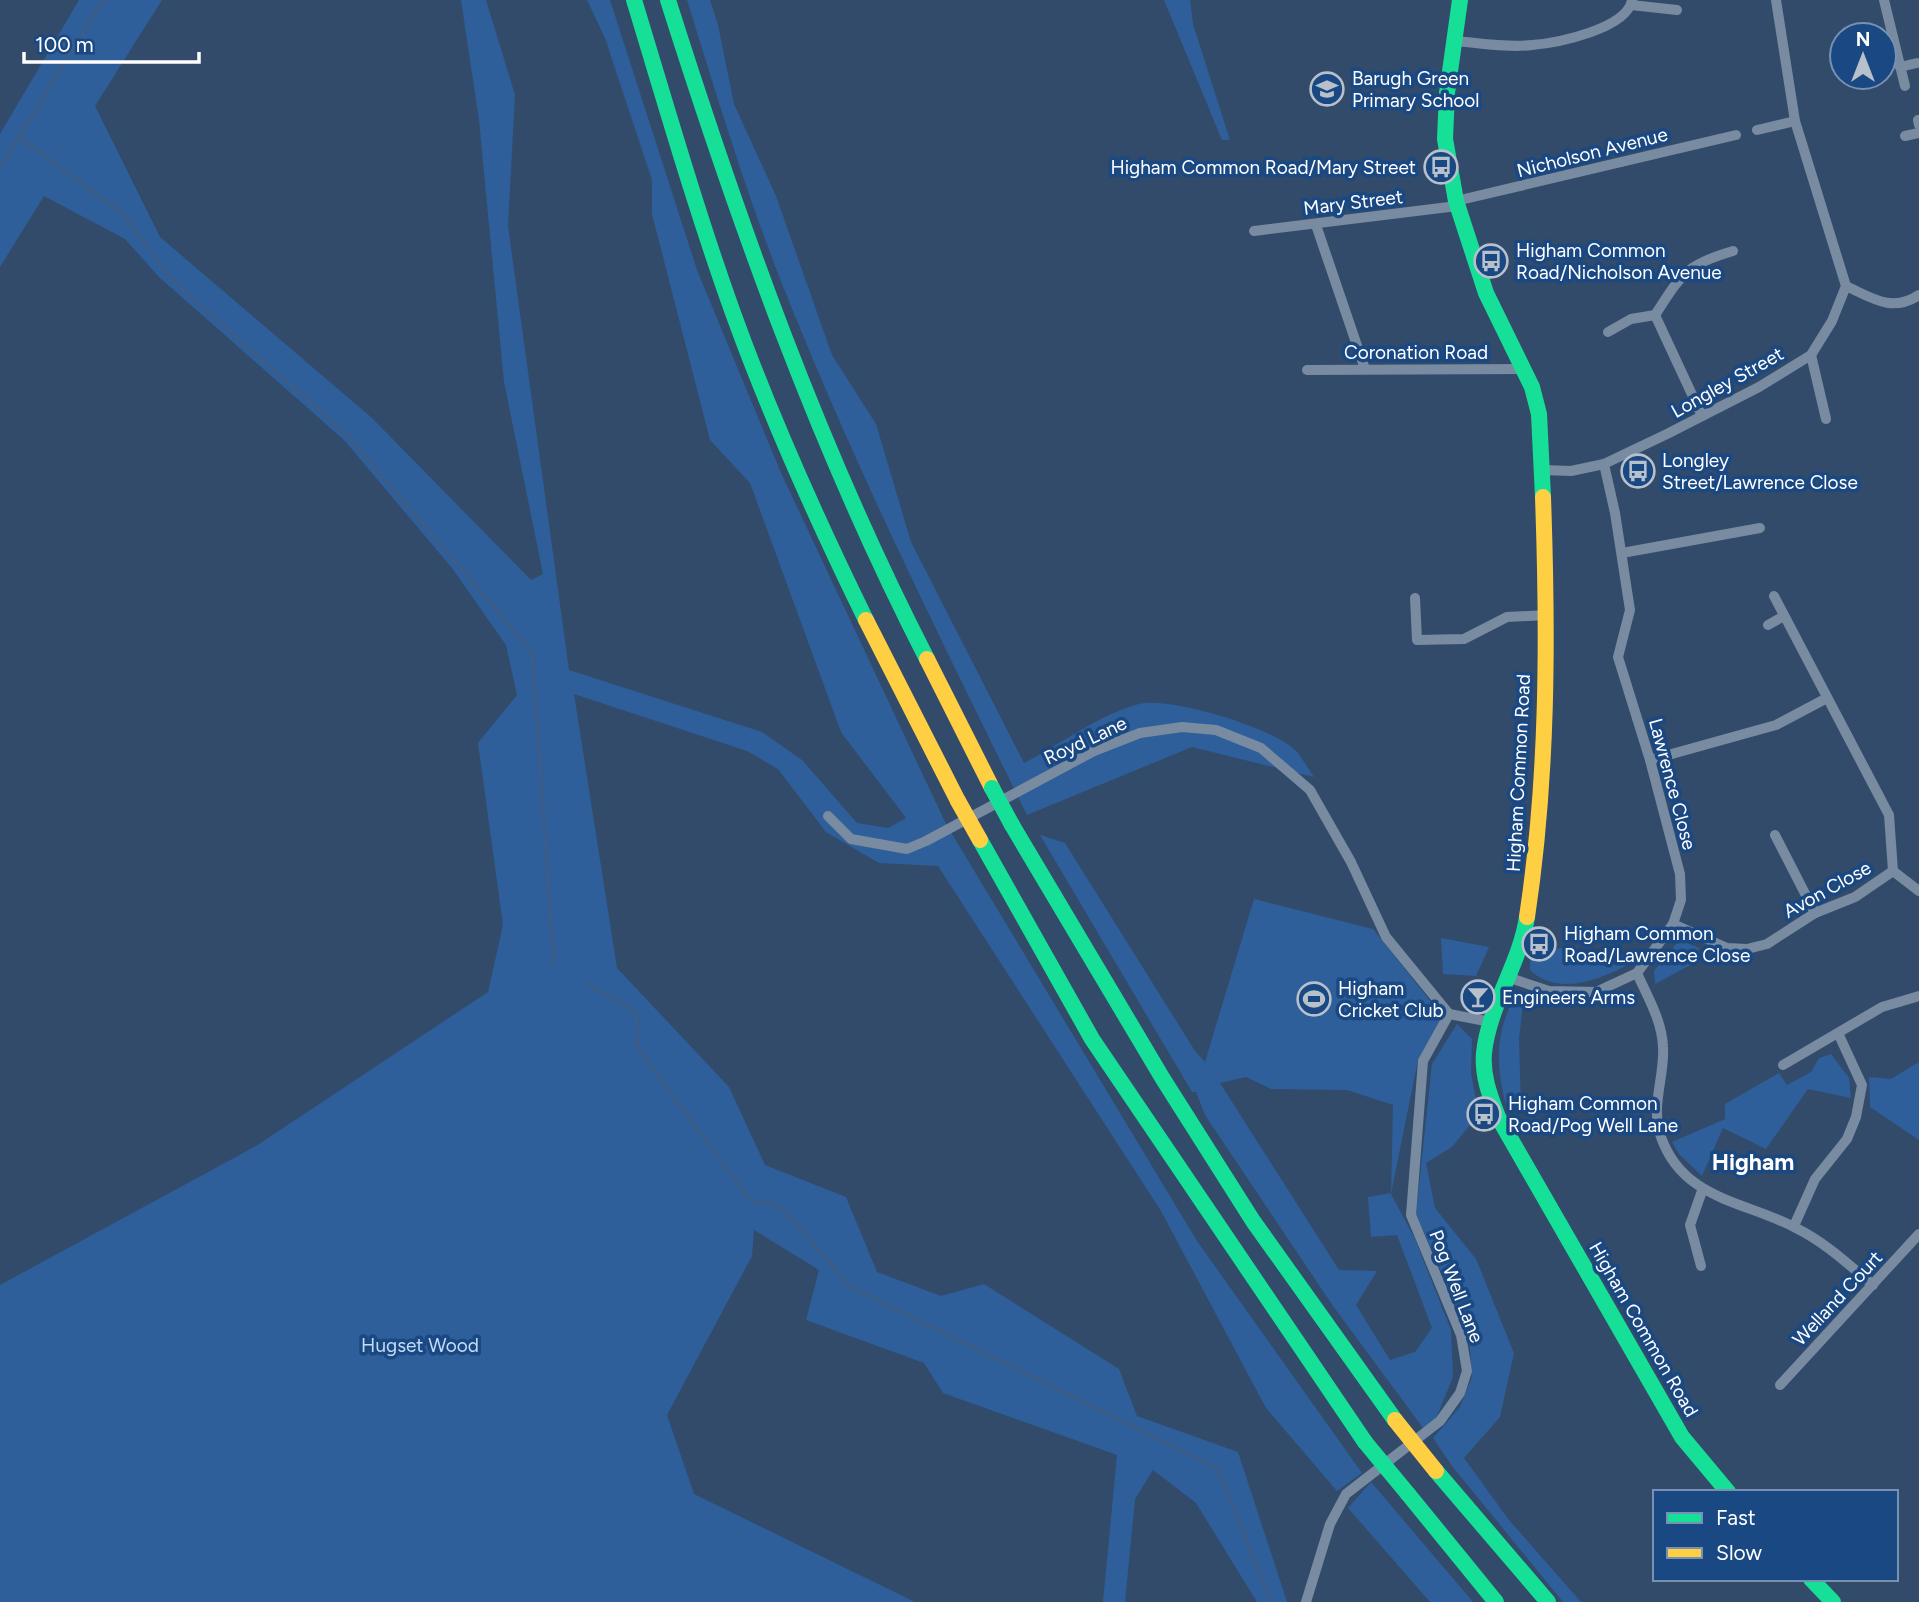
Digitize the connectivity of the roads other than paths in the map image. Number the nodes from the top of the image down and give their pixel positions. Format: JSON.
{"nodes":[{"id":1,"x":634,"y":0,"type":"edge"},
{"id":2,"x":668,"y":0,"type":"edge"},
{"id":3,"x":1460,"y":0,"type":"edge"},
{"id":4,"x":1776,"y":0,"type":"edge"},
{"id":5,"x":1884,"y":0,"type":"edge"},
{"id":6,"x":1631,"y":2,"type":"edge"},
{"id":7,"x":1677,"y":10,"type":"dead end"},
{"id":8,"x":1455,"y":41,"type":"junction"},
{"id":9,"x":1917,"y":63,"type":"edge"},
{"id":10,"x":1900,"y":67,"type":"junction"},
{"id":11,"x":1905,"y":86,"type":"dead end"},
{"id":12,"x":1796,"y":121,"type":"junction"},
{"id":13,"x":1757,"y":130,"type":"dead end"},
{"id":14,"x":1919,"y":132,"type":"edge"},
{"id":15,"x":1736,"y":135,"type":"dead end"},
{"id":16,"x":1905,"y":136,"type":"dead end"},
{"id":17,"x":1457,"y":204,"type":"junction"},
{"id":18,"x":1316,"y":225,"type":"junction"},
{"id":19,"x":1254,"y":232,"type":"dead end"},
{"id":20,"x":1732,"y":251,"type":"dead end"},
{"id":21,"x":1846,"y":286,"type":"junction"},
{"id":22,"x":1919,"y":295,"type":"edge"},
{"id":23,"x":1656,"y":315,"type":"junction"},
{"id":24,"x":1608,"y":332,"type":"dead end"},
{"id":25,"x":1811,"y":355,"type":"junction"},
{"id":26,"x":1365,"y":369,"type":"junction"},
{"id":27,"x":1525,"y":369,"type":"junction"},
{"id":28,"x":1307,"y":370,"type":"dead end"},
{"id":29,"x":1702,"y":416,"type":"junction"},
{"id":30,"x":1826,"y":419,"type":"dead end"},
{"id":31,"x":1604,"y":464,"type":"junction"},
{"id":32,"x":1542,"y":470,"type":"junction"},
{"id":33,"x":1760,"y":528,"type":"dead end"},
{"id":34,"x":1622,"y":553,"type":"junction"},
{"id":35,"x":1774,"y":596,"type":"dead end"},
{"id":36,"x":1415,"y":598,"type":"dead end"},
{"id":37,"x":1547,"y":615,"type":"junction"},
{"id":38,"x":1784,"y":616,"type":"junction"},
{"id":39,"x":1768,"y":625,"type":"dead end"},
{"id":40,"x":1827,"y":698,"type":"junction"},
{"id":41,"x":1650,"y":760,"type":"junction"},
{"id":42,"x":828,"y":816,"type":"dead end"},
{"id":43,"x":1775,"y":835,"type":"dead end"},
{"id":44,"x":1894,"y":871,"type":"junction"},
{"id":45,"x":1919,"y":891,"type":"edge"},
{"id":46,"x":1815,"y":913,"type":"junction"},
{"id":47,"x":1674,"y":924,"type":"junction"},
{"id":48,"x":1637,"y":972,"type":"junction"},
{"id":49,"x":1510,"y":978,"type":"junction"},
{"id":50,"x":1919,"y":996,"type":"edge"},
{"id":51,"x":1449,"y":1014,"type":"junction"},
{"id":52,"x":1492,"y":1021,"type":"junction"},
{"id":53,"x":1838,"y":1033,"type":"junction"},
{"id":54,"x":1783,"y":1065,"type":"dead end"},
{"id":55,"x":1702,"y":1191,"type":"junction"},
{"id":56,"x":1794,"y":1226,"type":"junction"},
{"id":57,"x":1919,"y":1234,"type":"edge"},
{"id":58,"x":1701,"y":1266,"type":"dead end"},
{"id":59,"x":1873,"y":1285,"type":"junction"},
{"id":60,"x":1780,"y":1385,"type":"dead end"},
{"id":61,"x":1726,"y":1490,"type":"edge"},
{"id":62,"x":1813,"y":1581,"type":"edge"},
{"id":63,"x":1306,"y":1602,"type":"edge"},
{"id":64,"x":1496,"y":1602,"type":"edge"},
{"id":65,"x":1548,"y":1602,"type":"edge"},
{"id":66,"x":1833,"y":1602,"type":"edge"}],
"edges":[{"from":1,"to":64,"type":"main road","bridge":true},
{"from":2,"to":65,"type":"main road","bridge":true},
{"from":3,"to":8,"type":"main road","name":"Higham Common Road"},
{"from":4,"to":12,"type":"street"},
{"from":5,"to":10,"type":"street"},
{"from":6,"to":7,"type":"street"},
{"from":6,"to":8,"type":"street"},
{"from":8,"to":17,"type":"main road","name":"Higham Common Road"},
{"from":9,"to":10,"type":"street"},
{"from":10,"to":11,"type":"street"},
{"from":12,"to":13,"type":"street"},
{"from":12,"to":21,"type":"street"},
{"from":14,"to":16,"type":"street"},
{"from":15,"to":17,"type":"street","name":"Nicholson Avenue"},
{"from":17,"to":18,"type":"street","name":"Mary Street"},
{"from":17,"to":27,"type":"main road","name":"Higham Common Road"},
{"from":18,"to":19,"type":"street","name":"Mary Street"},
{"from":18,"to":26,"type":"street"},
{"from":20,"to":23,"type":"street"},
{"from":21,"to":22,"type":"street"},
{"from":21,"to":25,"type":"street","name":"Longley Street"},
{"from":23,"to":24,"type":"street"},
{"from":23,"to":29,"type":"street"},
{"from":25,"to":29,"type":"street","name":"Longley Street"},
{"from":25,"to":30,"type":"street"},
{"from":26,"to":27,"type":"street","name":"Coronation Road"},
{"from":26,"to":28,"type":"street","name":"Coronation Road"},
{"from":27,"to":32,"type":"main road","name":"Higham Common Road"},
{"from":29,"to":31,"type":"street","name":"Longley Street"},
{"from":31,"to":32,"type":"street","name":"Longley Street"},
{"from":31,"to":34,"type":"street","name":"Lawrence Close"},
{"from":32,"to":37,"type":"main road","name":"Higham Common Road"},
{"from":33,"to":34,"type":"street"},
{"from":34,"to":41,"type":"street","name":"Lawrence Close"},
{"from":35,"to":38,"type":"street","name":"Avon Close"},
{"from":36,"to":37,"type":"street"},
{"from":37,"to":49,"type":"main road","name":"Higham Common Road"},
{"from":38,"to":39,"type":"street"},
{"from":38,"to":40,"type":"street","name":"Avon Close"},
{"from":40,"to":41,"type":"street"},
{"from":40,"to":44,"type":"street","name":"Avon Close"},
{"from":41,"to":47,"type":"street","name":"Lawrence Close"},
{"from":42,"to":51,"type":"street","name":"Royd Lane"},
{"from":43,"to":46,"type":"street"},
{"from":44,"to":45,"type":"street"},
{"from":44,"to":46,"type":"street","name":"Avon Close"},
{"from":46,"to":47,"type":"street","name":"Avon Close"},
{"from":47,"to":48,"type":"street","name":"Lawrence Close"},
{"from":48,"to":49,"type":"street","name":"Lawrence Close"},
{"from":48,"to":55,"type":"street"},
{"from":49,"to":52,"type":"main road","name":"Higham Common Road"},
{"from":50,"to":53,"type":"street"},
{"from":51,"to":52,"type":"street"},
{"from":51,"to":63,"type":"street","name":"Pog Well Lane"},
{"from":52,"to":61,"type":"main road","name":"Higham Common Road"},
{"from":53,"to":54,"type":"street"},
{"from":53,"to":56,"type":"street"},
{"from":55,"to":56,"type":"street"},
{"from":55,"to":58,"type":"street"},
{"from":56,"to":59,"type":"street"},
{"from":57,"to":59,"type":"street","name":"Welland Court"},
{"from":59,"to":60,"type":"street","name":"Welland Court"},
{"from":62,"to":66,"type":"main road"}]}
